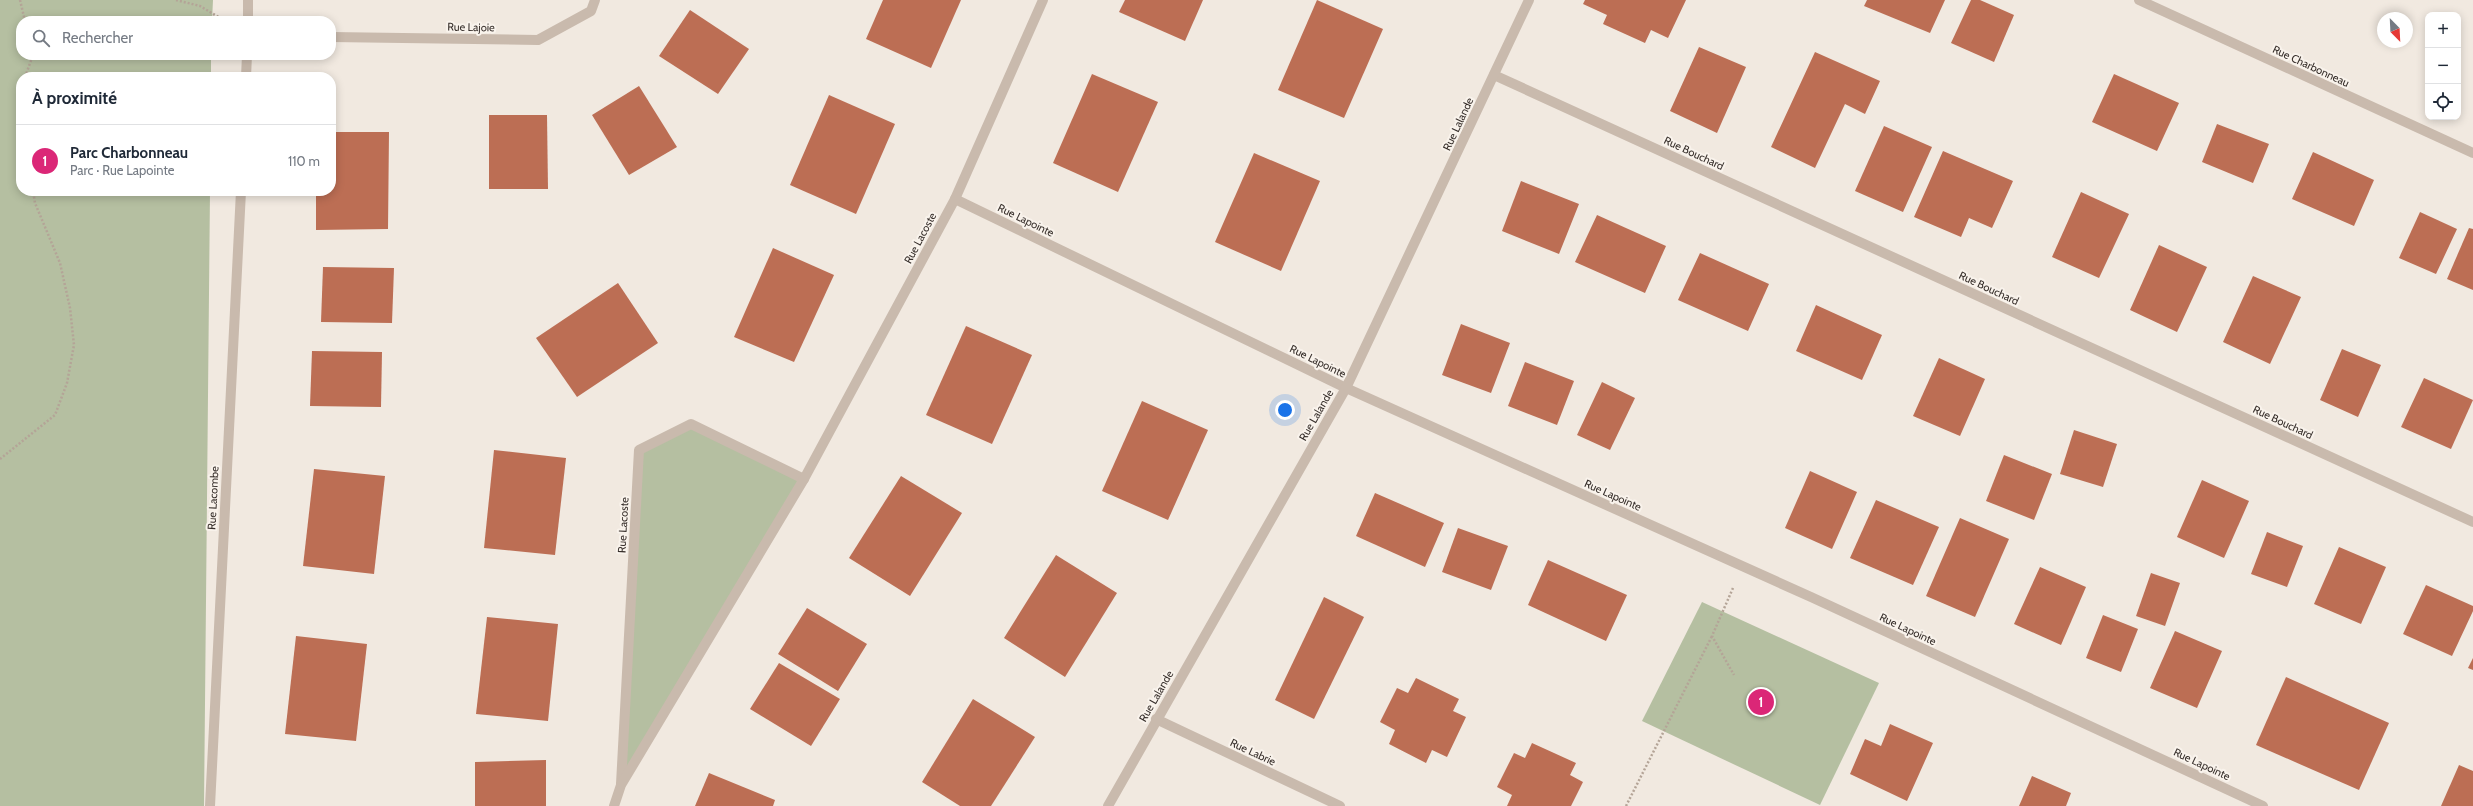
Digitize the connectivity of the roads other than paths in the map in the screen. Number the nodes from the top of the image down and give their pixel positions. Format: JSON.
{"nodes":[{"id":1,"x":248,"y":0,"type":"edge"},
{"id":2,"x":595,"y":0,"type":"edge"},
{"id":3,"x":1043,"y":0,"type":"edge"},
{"id":4,"x":1529,"y":0,"type":"edge"},
{"id":5,"x":2139,"y":0,"type":"edge"},
{"id":6,"x":248,"y":16,"type":"edge"},
{"id":7,"x":336,"y":36,"type":"edge"},
{"id":8,"x":247,"y":60,"type":"edge"},
{"id":9,"x":246,"y":72,"type":"edge"},
{"id":10,"x":1494,"y":75,"type":"junction"},
{"id":11,"x":2473,"y":154,"type":"edge"},
{"id":12,"x":241,"y":196,"type":"edge"},
{"id":13,"x":955,"y":199,"type":"junction"},
{"id":14,"x":1346,"y":388,"type":"junction"},
{"id":15,"x":804,"y":480,"type":"junction"},
{"id":16,"x":2473,"y":522,"type":"edge"},
{"id":17,"x":1156,"y":719,"type":"junction"},
{"id":18,"x":621,"y":785,"type":"junction"},
{"id":19,"x":210,"y":806,"type":"edge"},
{"id":20,"x":614,"y":806,"type":"edge"},
{"id":21,"x":1108,"y":806,"type":"edge"},
{"id":22,"x":1340,"y":806,"type":"edge"},
{"id":23,"x":2263,"y":806,"type":"edge"}],
"edges":[{"from":1,"to":6,"type":"street"},
{"from":2,"to":7,"type":"street","name":"Rue Lajoie"},
{"from":3,"to":13,"type":"street","name":"Rue Lacoste"},
{"from":4,"to":10,"type":"street","name":"Rue Lalande"},
{"from":5,"to":11,"type":"street","name":"Rue Charbonneau"},
{"from":8,"to":9,"type":"street"},
{"from":10,"to":14,"type":"street","name":"Rue Lalande"},
{"from":10,"to":16,"type":"street","name":"Rue Bouchard"},
{"from":12,"to":19,"type":"street","name":"Rue Lacombe"},
{"from":13,"to":14,"type":"street","name":"Rue Lapointe"},
{"from":13,"to":15,"type":"street","name":"Rue Lacoste"},
{"from":14,"to":17,"type":"street","name":"Rue Lalande"},
{"from":14,"to":23,"type":"street","name":"Rue Lapointe"},
{"from":15,"to":18,"type":"street","name":"Rue Lacoste"},
{"from":15,"to":18,"type":"street","name":"Rue Lacoste"},
{"from":17,"to":21,"type":"street","name":"Rue Lalande"},
{"from":17,"to":22,"type":"street","name":"Rue Labrie"},
{"from":18,"to":20,"type":"street","name":"Rue Lacoste"}]}
